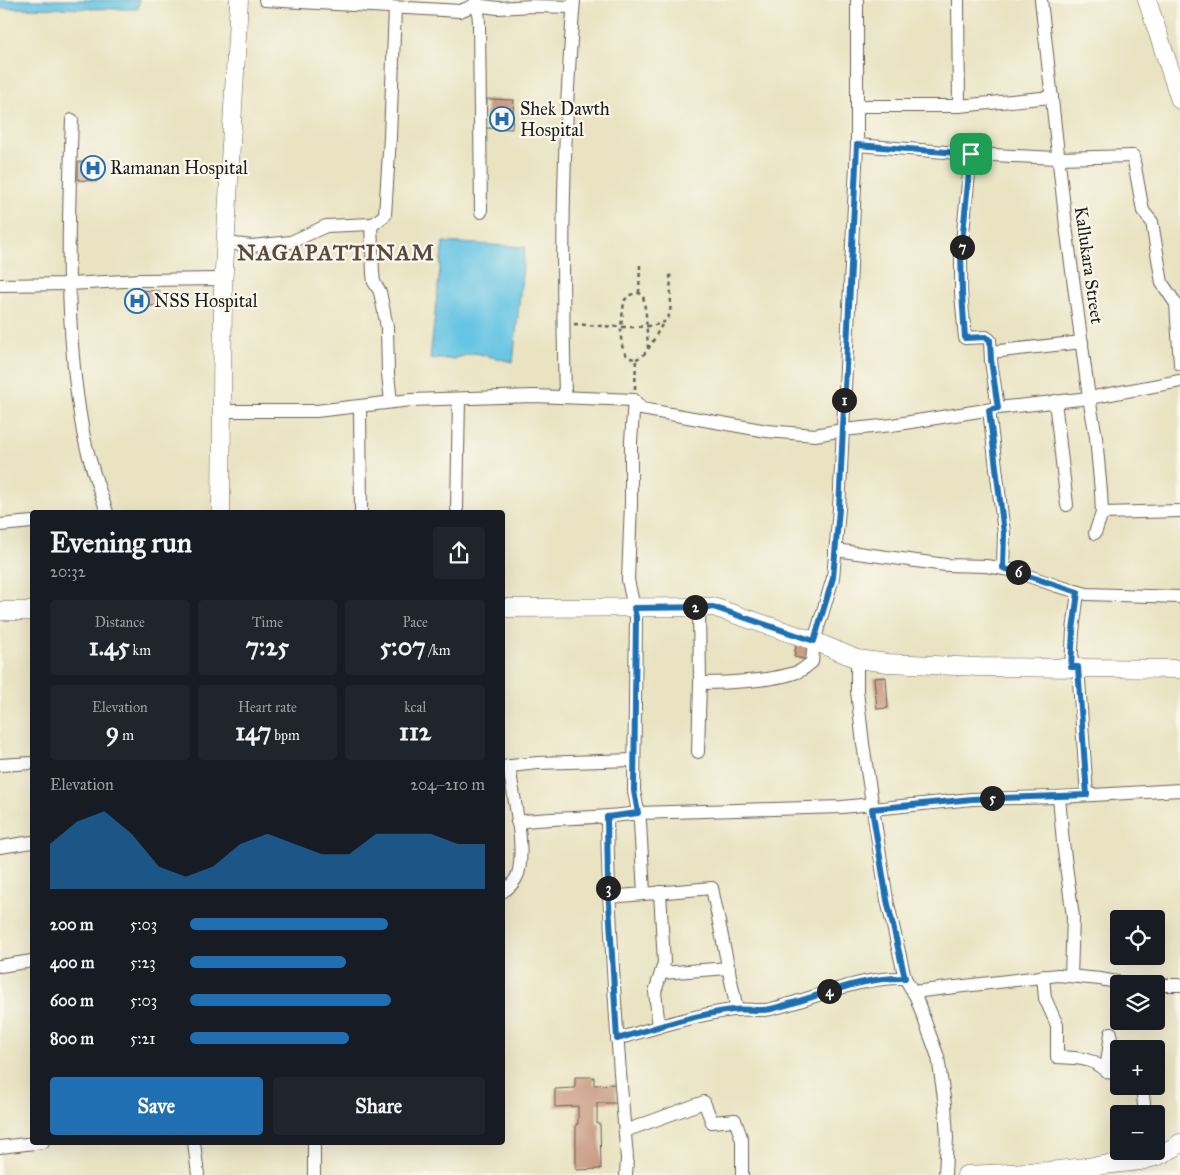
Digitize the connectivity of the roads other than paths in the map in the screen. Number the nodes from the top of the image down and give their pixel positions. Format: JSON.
{"nodes":[{"id":1,"x":239,"y":0,"type":"edge"},
{"id":2,"x":265,"y":0,"type":"edge"},
{"id":3,"x":857,"y":0,"type":"edge"},
{"id":4,"x":958,"y":0,"type":"edge"},
{"id":5,"x":1041,"y":0,"type":"edge"},
{"id":6,"x":1147,"y":0,"type":"edge"},
{"id":7,"x":475,"y":3,"type":"edge"},
{"id":8,"x":573,"y":4,"type":"edge"},
{"id":9,"x":395,"y":8,"type":"junction"},
{"id":10,"x":1052,"y":97,"type":"junction"},
{"id":11,"x":1180,"y":100,"type":"edge"},
{"id":12,"x":857,"y":106,"type":"junction"},
{"id":13,"x":959,"y":106,"type":"junction"},
{"id":14,"x":72,"y":120,"type":"dead end"},
{"id":15,"x":857,"y":145,"type":"junction"},
{"id":16,"x":971,"y":154,"type":"junction"},
{"id":17,"x":1058,"y":158,"type":"junction"},
{"id":18,"x":480,"y":212,"type":"dead end"},
{"id":19,"x":371,"y":224,"type":"junction"},
{"id":20,"x":226,"y":243,"type":"junction"},
{"id":21,"x":224,"y":279,"type":"junction"},
{"id":22,"x":69,"y":284,"type":"junction"},
{"id":23,"x":0,"y":285,"type":"edge"},
{"id":24,"x":1082,"y":342,"type":"junction"},
{"id":25,"x":992,"y":352,"type":"junction"},
{"id":26,"x":1180,"y":364,"type":"edge"},
{"id":27,"x":1180,"y":381,"type":"edge"},
{"id":28,"x":565,"y":396,"type":"junction"},
{"id":29,"x":1089,"y":398,"type":"junction"},
{"id":30,"x":459,"y":400,"type":"junction"},
{"id":31,"x":634,"y":400,"type":"junction"},
{"id":32,"x":1055,"y":401,"type":"junction"},
{"id":33,"x":391,"y":402,"type":"junction"},
{"id":34,"x":360,"y":406,"type":"junction"},
{"id":35,"x":993,"y":409,"type":"junction"},
{"id":36,"x":222,"y":411,"type":"junction"},
{"id":37,"x":842,"y":430,"type":"junction"},
{"id":38,"x":1067,"y":505,"type":"dead end"},
{"id":39,"x":457,"y":508,"type":"dead end"},
{"id":40,"x":105,"y":510,"type":"edge"},
{"id":41,"x":221,"y":510,"type":"edge"},
{"id":42,"x":361,"y":510,"type":"edge"},
{"id":43,"x":1180,"y":511,"type":"edge"},
{"id":44,"x":1102,"y":513,"type":"junction"},
{"id":45,"x":30,"y":522,"type":"edge"},
{"id":46,"x":0,"y":525,"type":"edge"},
{"id":47,"x":1095,"y":533,"type":"dead end"},
{"id":48,"x":835,"y":550,"type":"junction"},
{"id":49,"x":1003,"y":568,"type":"junction"},
{"id":50,"x":1078,"y":592,"type":"junction"},
{"id":51,"x":1180,"y":597,"type":"edge"},
{"id":52,"x":700,"y":607,"type":"junction"},
{"id":53,"x":505,"y":608,"type":"edge"},
{"id":54,"x":634,"y":608,"type":"junction"},
{"id":55,"x":0,"y":611,"type":"edge"},
{"id":56,"x":30,"y":611,"type":"edge"},
{"id":57,"x":814,"y":641,"type":"junction"},
{"id":58,"x":857,"y":658,"type":"junction"},
{"id":59,"x":1074,"y":667,"type":"junction"},
{"id":60,"x":1180,"y":669,"type":"edge"},
{"id":61,"x":700,"y":683,"type":"junction"},
{"id":62,"x":698,"y":752,"type":"dead end"},
{"id":63,"x":634,"y":760,"type":"junction"},
{"id":64,"x":30,"y":763,"type":"edge"},
{"id":65,"x":0,"y":766,"type":"edge"},
{"id":66,"x":506,"y":766,"type":"edge"},
{"id":67,"x":1180,"y":790,"type":"edge"},
{"id":68,"x":1087,"y":795,"type":"junction"},
{"id":69,"x":1059,"y":797,"type":"junction"},
{"id":70,"x":872,"y":807,"type":"junction"},
{"id":71,"x":638,"y":813,"type":"junction"},
{"id":72,"x":607,"y":817,"type":"junction"},
{"id":73,"x":517,"y":822,"type":"junction"},
{"id":74,"x":30,"y":842,"type":"edge"},
{"id":75,"x":0,"y":847,"type":"edge"},
{"id":76,"x":505,"y":890,"type":"edge"},
{"id":77,"x":660,"y":892,"type":"junction"},
{"id":78,"x":644,"y":894,"type":"junction"},
{"id":79,"x":609,"y":897,"type":"junction"},
{"id":80,"x":30,"y":961,"type":"edge"},
{"id":81,"x":0,"y":966,"type":"edge"},
{"id":82,"x":729,"y":968,"type":"junction"},
{"id":83,"x":661,"y":973,"type":"junction"},
{"id":84,"x":1043,"y":976,"type":"junction"},
{"id":85,"x":1071,"y":976,"type":"junction"},
{"id":86,"x":905,"y":978,"type":"junction"},
{"id":87,"x":1110,"y":981,"type":"edge"},
{"id":88,"x":1165,"y":985,"type":"edge"},
{"id":89,"x":1180,"y":985,"type":"edge"},
{"id":90,"x":913,"y":992,"type":"junction"},
{"id":91,"x":737,"y":1010,"type":"junction"},
{"id":92,"x":659,"y":1027,"type":"junction"},
{"id":93,"x":1111,"y":1033,"type":"dead end"},
{"id":94,"x":617,"y":1039,"type":"junction"},
{"id":95,"x":1106,"y":1071,"type":"junction"},
{"id":96,"x":1110,"y":1072,"type":"edge"},
{"id":97,"x":624,"y":1131,"type":"junction"},
{"id":98,"x":1180,"y":1143,"type":"edge"},
{"id":99,"x":30,"y":1144,"type":"edge"},
{"id":100,"x":194,"y":1145,"type":"edge"},
{"id":101,"x":314,"y":1145,"type":"edge"},
{"id":102,"x":0,"y":1147,"type":"edge"},
{"id":103,"x":1165,"y":1151,"type":"edge"},
{"id":104,"x":1142,"y":1160,"type":"edge"},
{"id":105,"x":198,"y":1175,"type":"edge"},
{"id":106,"x":314,"y":1175,"type":"edge"},
{"id":107,"x":626,"y":1175,"type":"edge"},
{"id":108,"x":742,"y":1175,"type":"edge"},
{"id":109,"x":945,"y":1175,"type":"edge"},
{"id":110,"x":966,"y":1175,"type":"edge"}],
"edges":[{"from":1,"to":20,"type":"street"},
{"from":2,"to":9,"type":"street"},
{"from":3,"to":12,"type":"street"},
{"from":4,"to":13,"type":"street"},
{"from":5,"to":10,"type":"street","name":"Kallukara Street"},
{"from":6,"to":11,"type":"street"},
{"from":7,"to":8,"type":"street"},
{"from":7,"to":9,"type":"street"},
{"from":7,"to":18,"type":"street"},
{"from":8,"to":28,"type":"street"},
{"from":9,"to":19,"type":"street"},
{"from":10,"to":13,"type":"street"},
{"from":10,"to":17,"type":"street","name":"Kallukara Street"},
{"from":12,"to":13,"type":"street"},
{"from":12,"to":15,"type":"street"},
{"from":14,"to":22,"type":"street"},
{"from":15,"to":16,"type":"street"},
{"from":15,"to":37,"type":"street"},
{"from":16,"to":17,"type":"street"},
{"from":16,"to":25,"type":"street"},
{"from":17,"to":24,"type":"street","name":"Kallukara Street"},
{"from":17,"to":26,"type":"street"},
{"from":19,"to":20,"type":"street"},
{"from":19,"to":33,"type":"street"},
{"from":20,"to":21,"type":"street"},
{"from":21,"to":22,"type":"street"},
{"from":21,"to":36,"type":"street"},
{"from":22,"to":23,"type":"street"},
{"from":22,"to":40,"type":"street"},
{"from":24,"to":25,"type":"street"},
{"from":24,"to":29,"type":"street","name":"Kallukara Street"},
{"from":25,"to":35,"type":"street"},
{"from":27,"to":29,"type":"street"},
{"from":28,"to":30,"type":"street"},
{"from":28,"to":31,"type":"street"},
{"from":29,"to":32,"type":"street"},
{"from":29,"to":44,"type":"street","name":"Kallukara Street"},
{"from":30,"to":33,"type":"street"},
{"from":30,"to":39,"type":"street"},
{"from":31,"to":37,"type":"street"},
{"from":31,"to":54,"type":"street"},
{"from":32,"to":35,"type":"street"},
{"from":32,"to":38,"type":"street"},
{"from":33,"to":34,"type":"street"},
{"from":34,"to":36,"type":"street"},
{"from":34,"to":42,"type":"street"},
{"from":35,"to":37,"type":"street"},
{"from":35,"to":49,"type":"street"},
{"from":36,"to":41,"type":"street"},
{"from":37,"to":48,"type":"street"},
{"from":43,"to":44,"type":"street"},
{"from":44,"to":47,"type":"street","name":"Kallukara Street"},
{"from":45,"to":46,"type":"street"},
{"from":48,"to":49,"type":"street"},
{"from":48,"to":57,"type":"street"},
{"from":49,"to":50,"type":"street"},
{"from":50,"to":51,"type":"street"},
{"from":50,"to":59,"type":"street"},
{"from":52,"to":54,"type":"street"},
{"from":52,"to":57,"type":"street"},
{"from":52,"to":61,"type":"street"},
{"from":53,"to":54,"type":"street"},
{"from":54,"to":63,"type":"street"},
{"from":55,"to":56,"type":"street"},
{"from":57,"to":58,"type":"street"},
{"from":57,"to":61,"type":"street"},
{"from":58,"to":59,"type":"street"},
{"from":58,"to":70,"type":"street"},
{"from":59,"to":60,"type":"street"},
{"from":59,"to":68,"type":"street"},
{"from":61,"to":62,"type":"street"},
{"from":63,"to":66,"type":"street"},
{"from":63,"to":71,"type":"street"},
{"from":64,"to":65,"type":"street"},
{"from":66,"to":73,"type":"street"},
{"from":67,"to":68,"type":"street"},
{"from":68,"to":69,"type":"street"},
{"from":69,"to":70,"type":"street"},
{"from":69,"to":85,"type":"street"},
{"from":70,"to":71,"type":"street"},
{"from":70,"to":86,"type":"street"},
{"from":71,"to":72,"type":"street"},
{"from":71,"to":78,"type":"street"},
{"from":72,"to":73,"type":"street"},
{"from":72,"to":79,"type":"street"},
{"from":73,"to":76,"type":"street"},
{"from":74,"to":75,"type":"street"},
{"from":77,"to":78,"type":"street"},
{"from":77,"to":82,"type":"street"},
{"from":77,"to":83,"type":"street"},
{"from":78,"to":79,"type":"street"},
{"from":79,"to":94,"type":"street"},
{"from":80,"to":81,"type":"street"},
{"from":82,"to":83,"type":"street"},
{"from":82,"to":91,"type":"street"},
{"from":83,"to":92,"type":"street"},
{"from":84,"to":85,"type":"street"},
{"from":84,"to":90,"type":"street"},
{"from":84,"to":95,"type":"street"},
{"from":85,"to":87,"type":"street"},
{"from":86,"to":90,"type":"street"},
{"from":86,"to":91,"type":"street"},
{"from":88,"to":89,"type":"street"},
{"from":90,"to":109,"type":"street"},
{"from":91,"to":92,"type":"street"},
{"from":92,"to":94,"type":"street"},
{"from":93,"to":95,"type":"street"},
{"from":94,"to":97,"type":"street"},
{"from":95,"to":96,"type":"street"},
{"from":97,"to":107,"type":"street"},
{"from":97,"to":108,"type":"street"},
{"from":98,"to":103,"type":"street"},
{"from":99,"to":102,"type":"street"},
{"from":100,"to":105,"type":"street"},
{"from":101,"to":106,"type":"street"},
{"from":104,"to":110,"type":"street"}]}
